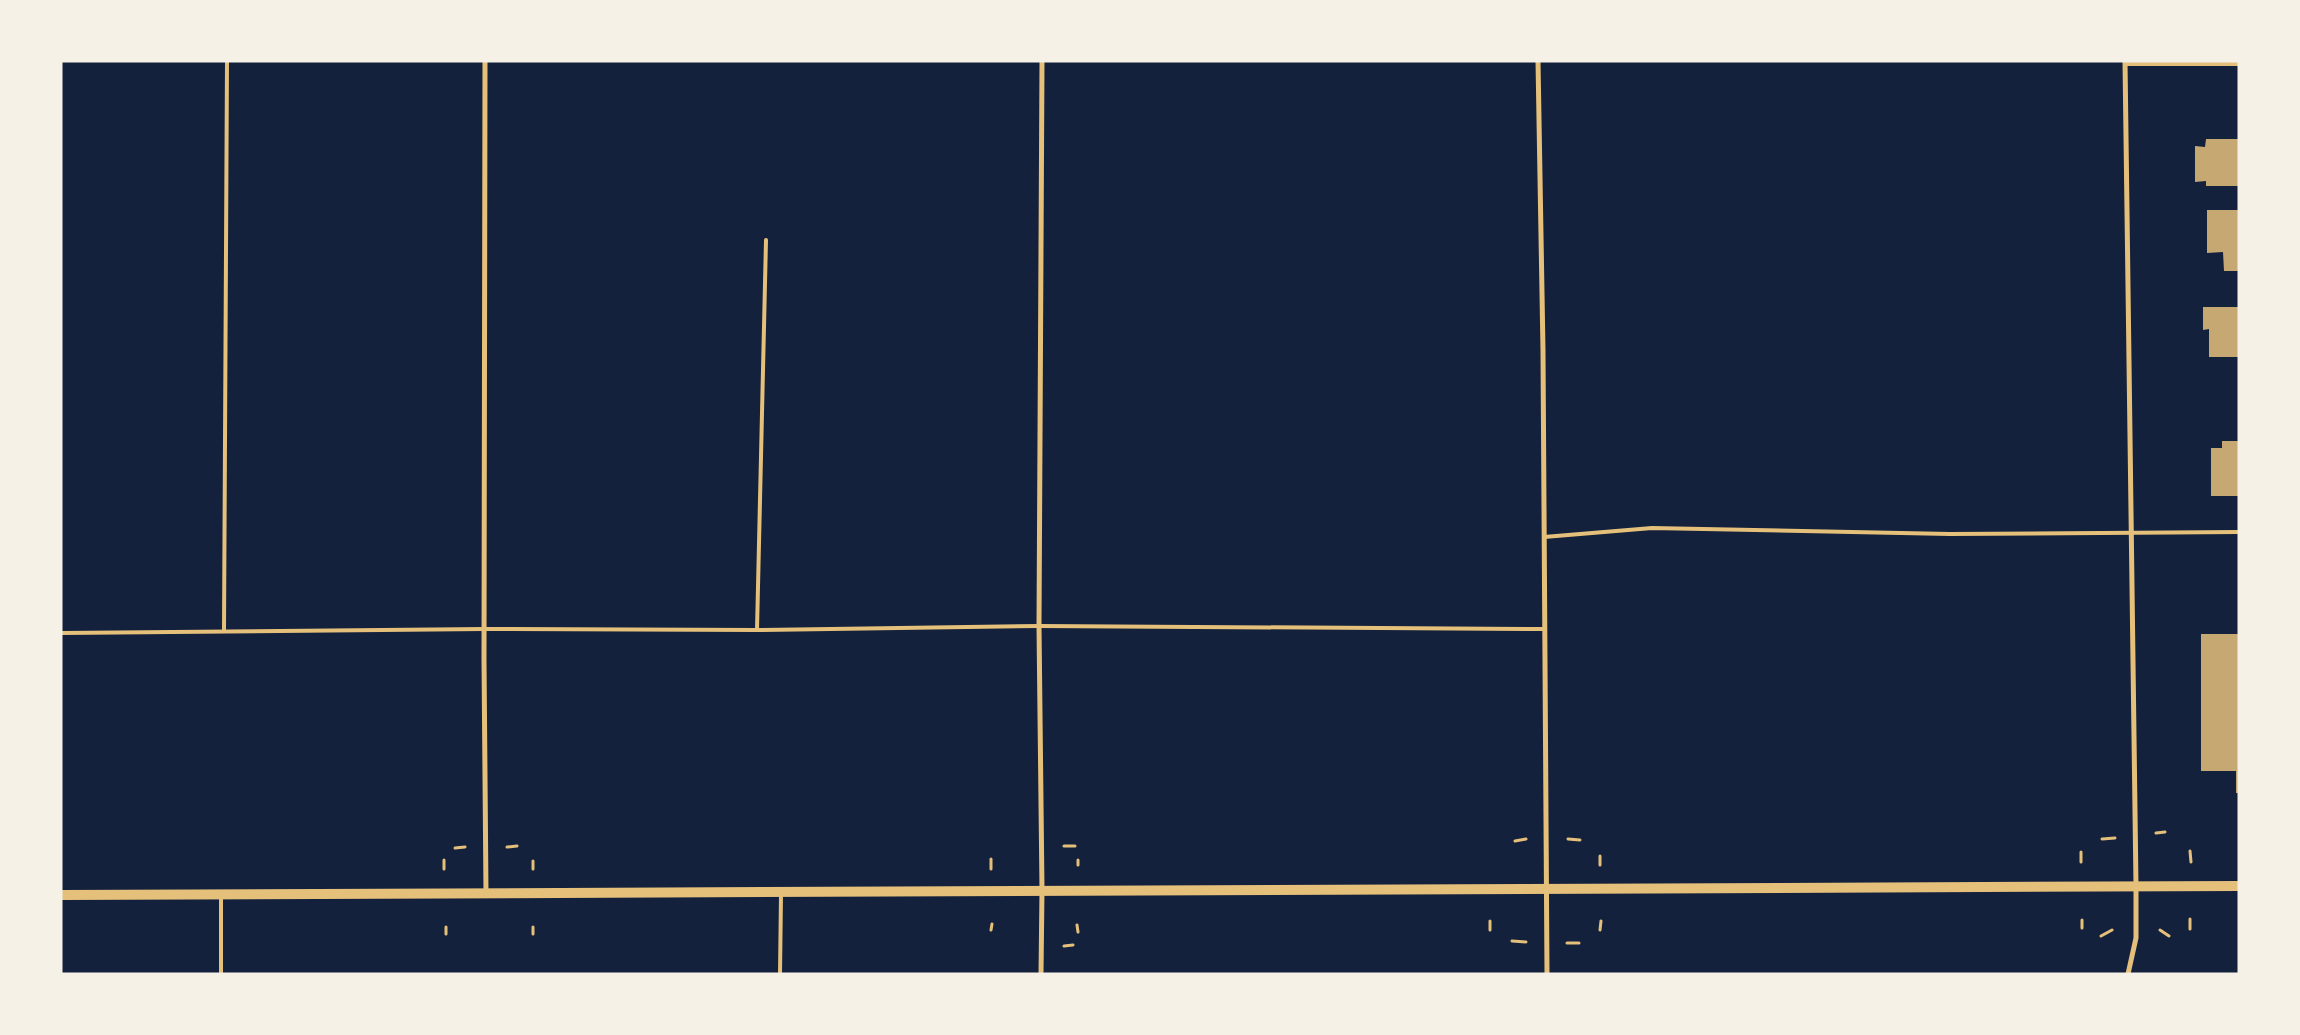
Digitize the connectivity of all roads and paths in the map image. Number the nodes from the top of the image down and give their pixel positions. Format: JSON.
{"nodes":[{"id":1,"x":228,"y":61,"type":"edge"},
{"id":2,"x":486,"y":61,"type":"edge"},
{"id":3,"x":1042,"y":61,"type":"edge"},
{"id":4,"x":1538,"y":61,"type":"edge"},
{"id":5,"x":2125,"y":62,"type":"edge"},
{"id":6,"x":2239,"y":64,"type":"edge"},
{"id":7,"x":766,"y":240,"type":"dead end"},
{"id":8,"x":2239,"y":532,"type":"edge"},
{"id":9,"x":2130,"y":533,"type":"junction"},
{"id":10,"x":1544,"y":537,"type":"junction"},
{"id":11,"x":1039,"y":626,"type":"junction"},
{"id":12,"x":484,"y":628,"type":"junction"},
{"id":13,"x":1545,"y":629,"type":"junction"},
{"id":14,"x":757,"y":630,"type":"junction"},
{"id":15,"x":224,"y":631,"type":"junction"},
{"id":16,"x":61,"y":633,"type":"edge"},
{"id":17,"x":2165,"y":832,"type":"dead end"},
{"id":18,"x":2156,"y":833,"type":"dead end"},
{"id":19,"x":1528,"y":838,"type":"dead end"},
{"id":20,"x":2115,"y":838,"type":"dead end"},
{"id":21,"x":1568,"y":839,"type":"dead end"},
{"id":22,"x":2102,"y":839,"type":"dead end"},
{"id":23,"x":1580,"y":840,"type":"dead end"},
{"id":24,"x":1515,"y":841,"type":"dead end"},
{"id":25,"x":517,"y":846,"type":"dead end"},
{"id":26,"x":1064,"y":846,"type":"dead end"},
{"id":27,"x":1075,"y":846,"type":"dead end"},
{"id":28,"x":465,"y":847,"type":"dead end"},
{"id":29,"x":508,"y":847,"type":"dead end"},
{"id":30,"x":455,"y":848,"type":"dead end"},
{"id":31,"x":2190,"y":851,"type":"dead end"},
{"id":32,"x":2081,"y":852,"type":"dead end"},
{"id":33,"x":1600,"y":856,"type":"dead end"},
{"id":34,"x":444,"y":860,"type":"dead end"},
{"id":35,"x":991,"y":860,"type":"dead end"},
{"id":36,"x":1078,"y":860,"type":"dead end"},
{"id":37,"x":533,"y":861,"type":"dead end"},
{"id":38,"x":2081,"y":862,"type":"dead end"},
{"id":39,"x":2191,"y":862,"type":"dead end"},
{"id":40,"x":1078,"y":866,"type":"dead end"},
{"id":41,"x":1600,"y":866,"type":"dead end"},
{"id":42,"x":533,"y":868,"type":"dead end"},
{"id":43,"x":444,"y":869,"type":"dead end"},
{"id":44,"x":991,"y":869,"type":"dead end"},
{"id":45,"x":2136,"y":886,"type":"junction"},
{"id":46,"x":2239,"y":886,"type":"edge"},
{"id":47,"x":1547,"y":888,"type":"junction"},
{"id":48,"x":1042,"y":890,"type":"junction"},
{"id":49,"x":781,"y":891,"type":"junction"},
{"id":50,"x":221,"y":893,"type":"junction"},
{"id":51,"x":486,"y":894,"type":"junction"},
{"id":52,"x":61,"y":895,"type":"edge"},
{"id":53,"x":2190,"y":919,"type":"dead end"},
{"id":54,"x":2082,"y":920,"type":"dead end"},
{"id":55,"x":1490,"y":921,"type":"dead end"},
{"id":56,"x":1601,"y":921,"type":"dead end"},
{"id":57,"x":992,"y":924,"type":"dead end"},
{"id":58,"x":1077,"y":925,"type":"dead end"},
{"id":59,"x":446,"y":927,"type":"dead end"},
{"id":60,"x":533,"y":927,"type":"dead end"},
{"id":61,"x":2082,"y":928,"type":"dead end"},
{"id":62,"x":991,"y":930,"type":"dead end"},
{"id":63,"x":1490,"y":930,"type":"dead end"},
{"id":64,"x":1600,"y":930,"type":"dead end"},
{"id":65,"x":2112,"y":930,"type":"dead end"},
{"id":66,"x":2160,"y":930,"type":"dead end"},
{"id":67,"x":2190,"y":930,"type":"dead end"},
{"id":68,"x":1078,"y":932,"type":"dead end"},
{"id":69,"x":446,"y":934,"type":"dead end"},
{"id":70,"x":533,"y":934,"type":"dead end"},
{"id":71,"x":2101,"y":936,"type":"dead end"},
{"id":72,"x":2169,"y":936,"type":"dead end"},
{"id":73,"x":1512,"y":941,"type":"dead end"},
{"id":74,"x":1526,"y":942,"type":"dead end"},
{"id":75,"x":1566,"y":943,"type":"dead end"},
{"id":76,"x":1579,"y":943,"type":"dead end"},
{"id":77,"x":1073,"y":945,"type":"dead end"},
{"id":78,"x":1064,"y":946,"type":"dead end"},
{"id":79,"x":221,"y":974,"type":"edge"},
{"id":80,"x":780,"y":974,"type":"edge"},
{"id":81,"x":1041,"y":974,"type":"edge"},
{"id":82,"x":1547,"y":974,"type":"edge"},
{"id":83,"x":2128,"y":974,"type":"edge"}],
"edges":[{"from":1,"to":15,"type":"lane"},
{"from":2,"to":12,"type":"street"},
{"from":3,"to":11,"type":"street"},
{"from":4,"to":10,"type":"street"},
{"from":5,"to":6,"type":"lane"},
{"from":5,"to":9,"type":"street"},
{"from":7,"to":14,"type":"lane"},
{"from":8,"to":9,"type":"lane"},
{"from":9,"to":10,"type":"lane"},
{"from":9,"to":45,"type":"street"},
{"from":10,"to":13,"type":"street"},
{"from":11,"to":13,"type":"lane"},
{"from":11,"to":14,"type":"lane"},
{"from":11,"to":48,"type":"street"},
{"from":12,"to":14,"type":"lane"},
{"from":12,"to":15,"type":"lane"},
{"from":12,"to":51,"type":"street"},
{"from":13,"to":47,"type":"street"},
{"from":15,"to":16,"type":"lane"},
{"from":17,"to":18,"type":"path"},
{"from":19,"to":24,"type":"path"},
{"from":20,"to":22,"type":"path"},
{"from":21,"to":23,"type":"path"},
{"from":25,"to":29,"type":"path"},
{"from":26,"to":27,"type":"path"},
{"from":28,"to":30,"type":"path"},
{"from":31,"to":39,"type":"path"},
{"from":32,"to":38,"type":"path"},
{"from":33,"to":41,"type":"path"},
{"from":34,"to":43,"type":"path"},
{"from":35,"to":44,"type":"path"},
{"from":36,"to":40,"type":"path"},
{"from":37,"to":42,"type":"path"},
{"from":45,"to":46,"type":"main road"},
{"from":45,"to":47,"type":"main road"},
{"from":45,"to":83,"type":"street"},
{"from":47,"to":48,"type":"main road"},
{"from":47,"to":82,"type":"street"},
{"from":48,"to":49,"type":"main road"},
{"from":48,"to":81,"type":"street"},
{"from":49,"to":51,"type":"main road"},
{"from":49,"to":80,"type":"lane"},
{"from":50,"to":51,"type":"main road"},
{"from":50,"to":52,"type":"main road"},
{"from":50,"to":79,"type":"lane"},
{"from":53,"to":67,"type":"path"},
{"from":54,"to":61,"type":"path"},
{"from":55,"to":63,"type":"path"},
{"from":56,"to":64,"type":"path"},
{"from":57,"to":62,"type":"path"},
{"from":58,"to":68,"type":"path"},
{"from":59,"to":69,"type":"path"},
{"from":60,"to":70,"type":"path"},
{"from":65,"to":71,"type":"path"},
{"from":66,"to":72,"type":"path"},
{"from":73,"to":74,"type":"path"},
{"from":75,"to":76,"type":"path"},
{"from":77,"to":78,"type":"path"}]}
